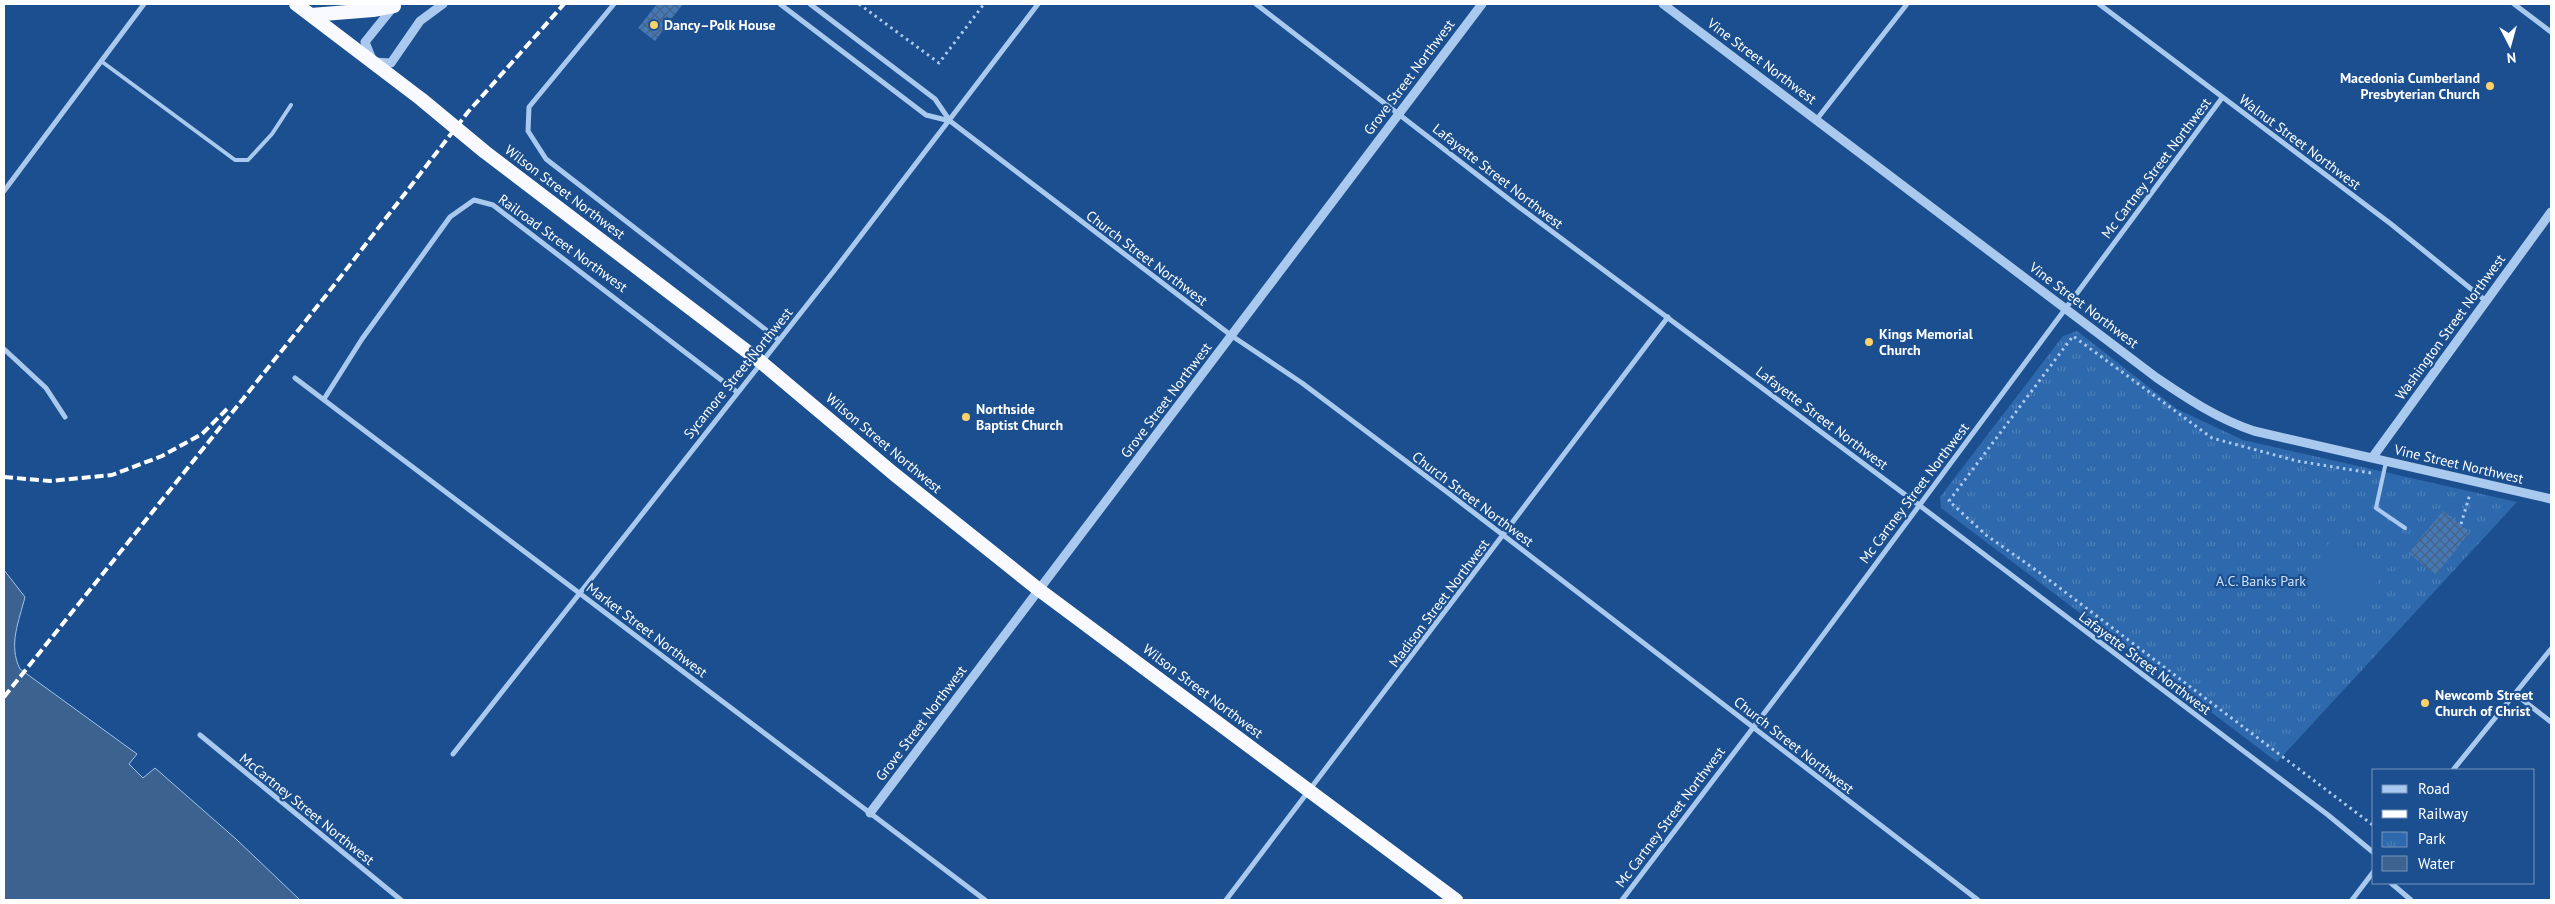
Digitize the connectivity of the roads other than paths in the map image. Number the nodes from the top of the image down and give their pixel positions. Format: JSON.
{"nodes":[{"id":1,"x":144,"y":4,"type":"edge"},
{"id":2,"x":296,"y":4,"type":"edge"},
{"id":3,"x":443,"y":4,"type":"edge"},
{"id":4,"x":614,"y":4,"type":"edge"},
{"id":5,"x":780,"y":4,"type":"edge"},
{"id":6,"x":810,"y":4,"type":"edge"},
{"id":7,"x":1038,"y":4,"type":"edge"},
{"id":8,"x":1256,"y":4,"type":"edge"},
{"id":9,"x":1482,"y":4,"type":"edge"},
{"id":10,"x":1663,"y":4,"type":"edge"},
{"id":11,"x":1907,"y":4,"type":"edge"},
{"id":12,"x":2099,"y":4,"type":"edge"},
{"id":13,"x":2514,"y":4,"type":"edge"},
{"id":14,"x":395,"y":5,"type":"edge"},
{"id":15,"x":311,"y":15,"type":"junction"},
{"id":16,"x":2551,"y":32,"type":"edge"},
{"id":17,"x":101,"y":61,"type":"junction"},
{"id":18,"x":373,"y":62,"type":"junction"},
{"id":19,"x":2222,"y":98,"type":"junction"},
{"id":20,"x":291,"y":105,"type":"dead end"},
{"id":21,"x":1398,"y":113,"type":"junction"},
{"id":22,"x":1817,"y":119,"type":"junction"},
{"id":23,"x":950,"y":121,"type":"junction"},
{"id":24,"x":4,"y":190,"type":"edge"},
{"id":25,"x":2551,"y":212,"type":"edge"},
{"id":26,"x":2486,"y":300,"type":"junction"},
{"id":27,"x":2065,"y":308,"type":"junction"},
{"id":28,"x":1668,"y":317,"type":"junction"},
{"id":29,"x":1232,"y":336,"type":"junction"},
{"id":30,"x":779,"y":340,"type":"junction"},
{"id":31,"x":4,"y":348,"type":"edge"},
{"id":32,"x":761,"y":362,"type":"junction"},
{"id":33,"x":295,"y":378,"type":"dead end"},
{"id":34,"x":737,"y":392,"type":"junction"},
{"id":35,"x":324,"y":398,"type":"junction"},
{"id":36,"x":65,"y":417,"type":"dead end"},
{"id":37,"x":2372,"y":458,"type":"junction"},
{"id":38,"x":2386,"y":462,"type":"junction"},
{"id":39,"x":2551,"y":499,"type":"edge"},
{"id":40,"x":1919,"y":505,"type":"junction"},
{"id":41,"x":2405,"y":528,"type":"dead end"},
{"id":42,"x":1504,"y":537,"type":"junction"},
{"id":43,"x":1038,"y":589,"type":"junction"},
{"id":44,"x":580,"y":593,"type":"junction"},
{"id":45,"x":2551,"y":649,"type":"edge"},
{"id":46,"x":2514,"y":694,"type":"junction"},
{"id":47,"x":2551,"y":722,"type":"edge"},
{"id":48,"x":1752,"y":728,"type":"junction"},
{"id":49,"x":200,"y":735,"type":"dead end"},
{"id":50,"x":453,"y":754,"type":"dead end"},
{"id":51,"x":2454,"y":769,"type":"edge"},
{"id":52,"x":1308,"y":790,"type":"junction"},
{"id":53,"x":870,"y":813,"type":"junction"},
{"id":54,"x":2372,"y":851,"type":"edge"},
{"id":55,"x":2372,"y":873,"type":"edge"},
{"id":56,"x":2392,"y":884,"type":"edge"},
{"id":57,"x":401,"y":900,"type":"edge"},
{"id":58,"x":985,"y":900,"type":"edge"},
{"id":59,"x":1226,"y":900,"type":"edge"},
{"id":60,"x":1456,"y":900,"type":"edge"},
{"id":61,"x":1622,"y":900,"type":"edge"},
{"id":62,"x":1975,"y":900,"type":"edge"},
{"id":63,"x":2352,"y":900,"type":"edge"},
{"id":64,"x":2411,"y":900,"type":"edge"}],
"edges":[{"from":1,"to":17,"type":"street"},
{"from":2,"to":15,"type":"highway","name":"Wilson Street Northwest"},
{"from":3,"to":18,"type":"street"},
{"from":4,"to":30,"type":"street"},
{"from":5,"to":23,"type":"street","name":"Church Street Northwest"},
{"from":6,"to":23,"type":"street","name":"Church Street Northwest"},
{"from":7,"to":23,"type":"street","name":"Sycamore Street Northwest"},
{"from":8,"to":21,"type":"street","name":"Lafayette Street Northwest"},
{"from":9,"to":21,"type":"street","name":"Grove Street Northwest"},
{"from":10,"to":22,"type":"street","name":"Vine Street Northwest"},
{"from":11,"to":22,"type":"street"},
{"from":12,"to":19,"type":"street","name":"Walnut Street Northwest"},
{"from":13,"to":16,"type":"street"},
{"from":14,"to":15,"type":"highway"},
{"from":14,"to":18,"type":"street"},
{"from":15,"to":18,"type":"highway","name":"Wilson Street Northwest"},
{"from":17,"to":20,"type":"lane"},
{"from":17,"to":24,"type":"street"},
{"from":18,"to":32,"type":"highway","name":"Wilson Street Northwest"},
{"from":19,"to":26,"type":"street","name":"Walnut Street Northwest"},
{"from":19,"to":27,"type":"street","name":"Mc Cartney Street Northwest"},
{"from":21,"to":28,"type":"street","name":"Lafayette Street Northwest"},
{"from":21,"to":29,"type":"street","name":"Grove Street Northwest"},
{"from":22,"to":27,"type":"street","name":"Vine Street Northwest"},
{"from":23,"to":29,"type":"street","name":"Church Street Northwest"},
{"from":23,"to":30,"type":"street","name":"Sycamore Street Northwest"},
{"from":25,"to":26,"type":"street","name":"Washington Street Northwest"},
{"from":26,"to":37,"type":"street","name":"Washington Street Northwest"},
{"from":27,"to":37,"type":"street","name":"Vine Street Northwest"},
{"from":27,"to":40,"type":"street","name":"Mc Cartney Street Northwest"},
{"from":28,"to":40,"type":"street","name":"Lafayette Street Northwest"},
{"from":28,"to":42,"type":"street","name":"Madison Street Northwest"},
{"from":29,"to":42,"type":"street","name":"Church Street Northwest"},
{"from":29,"to":43,"type":"street","name":"Grove Street Northwest"},
{"from":30,"to":32,"type":"street","name":"Sycamore Street Northwest"},
{"from":31,"to":36,"type":"street"},
{"from":32,"to":34,"type":"street","name":"Sycamore Street Northwest"},
{"from":32,"to":43,"type":"highway","name":"Wilson Street Northwest"},
{"from":33,"to":35,"type":"street","name":"Market Street Northwest"},
{"from":34,"to":35,"type":"street","name":"Railroad Street Northwest"},
{"from":34,"to":44,"type":"street","name":"Sycamore Street Northwest"},
{"from":35,"to":44,"type":"street","name":"Market Street Northwest"},
{"from":37,"to":38,"type":"street","name":"Vine Street Northwest"},
{"from":38,"to":39,"type":"street","name":"Vine Street Northwest"},
{"from":38,"to":41,"type":"lane"},
{"from":40,"to":48,"type":"street","name":"Mc Cartney Street Northwest"},
{"from":40,"to":54,"type":"street","name":"Lafayette Street Northwest"},
{"from":42,"to":48,"type":"street","name":"Church Street Northwest"},
{"from":42,"to":52,"type":"street","name":"Madison Street Northwest"},
{"from":43,"to":52,"type":"highway","name":"Wilson Street Northwest"},
{"from":43,"to":53,"type":"street","name":"Grove Street Northwest"},
{"from":44,"to":50,"type":"street","name":"Sycamore Street Northwest"},
{"from":44,"to":53,"type":"street","name":"Market Street Northwest"},
{"from":45,"to":46,"type":"street"},
{"from":46,"to":47,"type":"street"},
{"from":46,"to":51,"type":"street"},
{"from":48,"to":61,"type":"street","name":"Mc Cartney Street Northwest"},
{"from":48,"to":62,"type":"street","name":"Church Street Northwest"},
{"from":49,"to":57,"type":"street","name":"McCartney Street Northwest"},
{"from":52,"to":59,"type":"street","name":"Madison Street Northwest"},
{"from":52,"to":60,"type":"highway","name":"Wilson Street Northwest"},
{"from":53,"to":58,"type":"street","name":"Market Street Northwest"},
{"from":55,"to":63,"type":"street"},
{"from":56,"to":64,"type":"street"}]}
